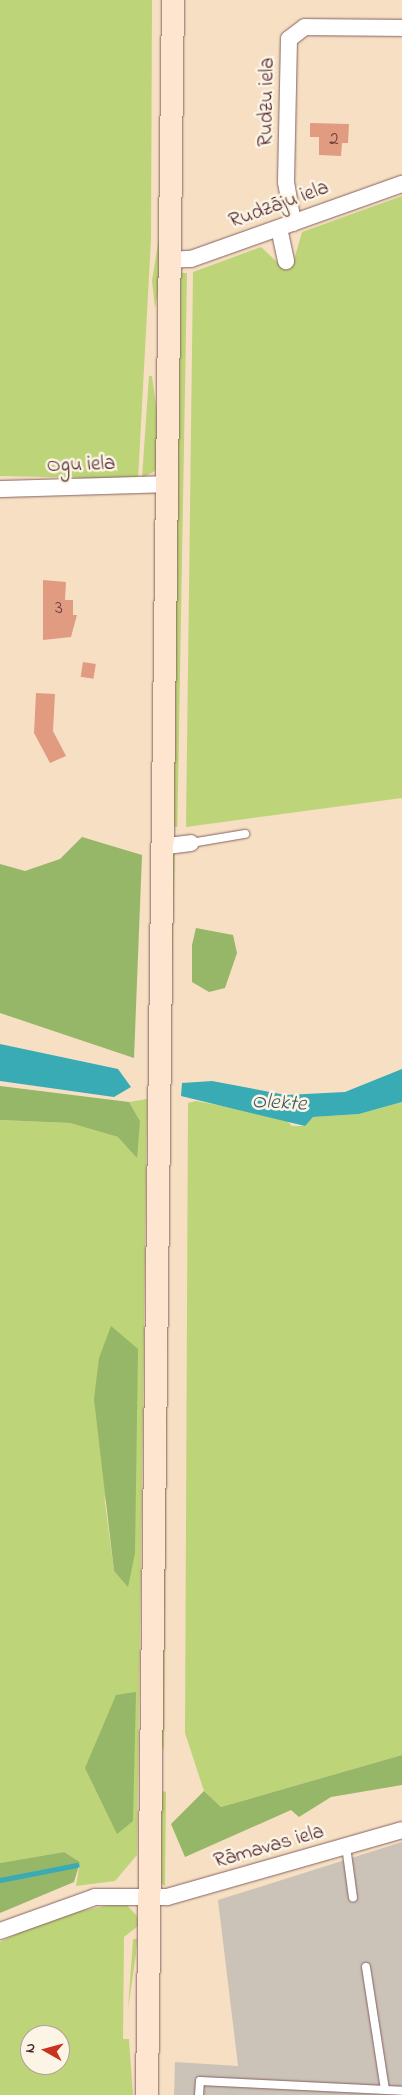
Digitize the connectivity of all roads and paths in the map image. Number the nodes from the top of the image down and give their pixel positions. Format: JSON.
{"nodes":[{"id":1,"x":173,"y":0,"type":"edge"},
{"id":2,"x":402,"y":28,"type":"edge"},
{"id":3,"x":402,"y":184,"type":"edge"},
{"id":4,"x":286,"y":225,"type":"junction"},
{"id":5,"x":170,"y":260,"type":"junction"},
{"id":6,"x":286,"y":261,"type":"dead end"},
{"id":7,"x":164,"y":484,"type":"junction"},
{"id":8,"x":0,"y":489,"type":"edge"},
{"id":9,"x":245,"y":834,"type":"dead end"},
{"id":10,"x":191,"y":843,"type":"joint"},
{"id":11,"x":159,"y":846,"type":"junction"},
{"id":12,"x":402,"y":1830,"type":"edge"},
{"id":13,"x":346,"y":1846,"type":"junction"},
{"id":14,"x":148,"y":1896,"type":"junction"},
{"id":15,"x":353,"y":1898,"type":"dead end"},
{"id":16,"x":0,"y":1931,"type":"edge"},
{"id":17,"x":366,"y":1966,"type":"dead end"},
{"id":18,"x":385,"y":2090,"type":"junction"},
{"id":19,"x":402,"y":2091,"type":"edge"},
{"id":20,"x":147,"y":2095,"type":"edge"},
{"id":21,"x":199,"y":2095,"type":"edge"}],
"edges":[{"from":1,"to":5,"type":"main road"},
{"from":2,"to":4,"type":"street","name":"Rudzu iela"},
{"from":3,"to":4,"type":"street","name":"Rudzāju iela"},
{"from":4,"to":5,"type":"street","name":"Rudzāju iela"},
{"from":4,"to":6,"type":"street"},
{"from":5,"to":7,"type":"main road"},
{"from":7,"to":8,"type":"street","name":"Ogu iela"},
{"from":7,"to":11,"type":"main road"},
{"from":9,"to":10,"type":"lane"},
{"from":10,"to":11,"type":"street"},
{"from":11,"to":14,"type":"main road"},
{"from":12,"to":13,"type":"street","name":"Rāmavas iela"},
{"from":13,"to":14,"type":"street","name":"Rāmavas iela"},
{"from":13,"to":15,"type":"lane"},
{"from":14,"to":16,"type":"street","name":"Rāmavas iela"},
{"from":14,"to":20,"type":"main road"},
{"from":17,"to":18,"type":"lane"},
{"from":18,"to":19,"type":"lane"},
{"from":18,"to":21,"type":"lane"}]}
